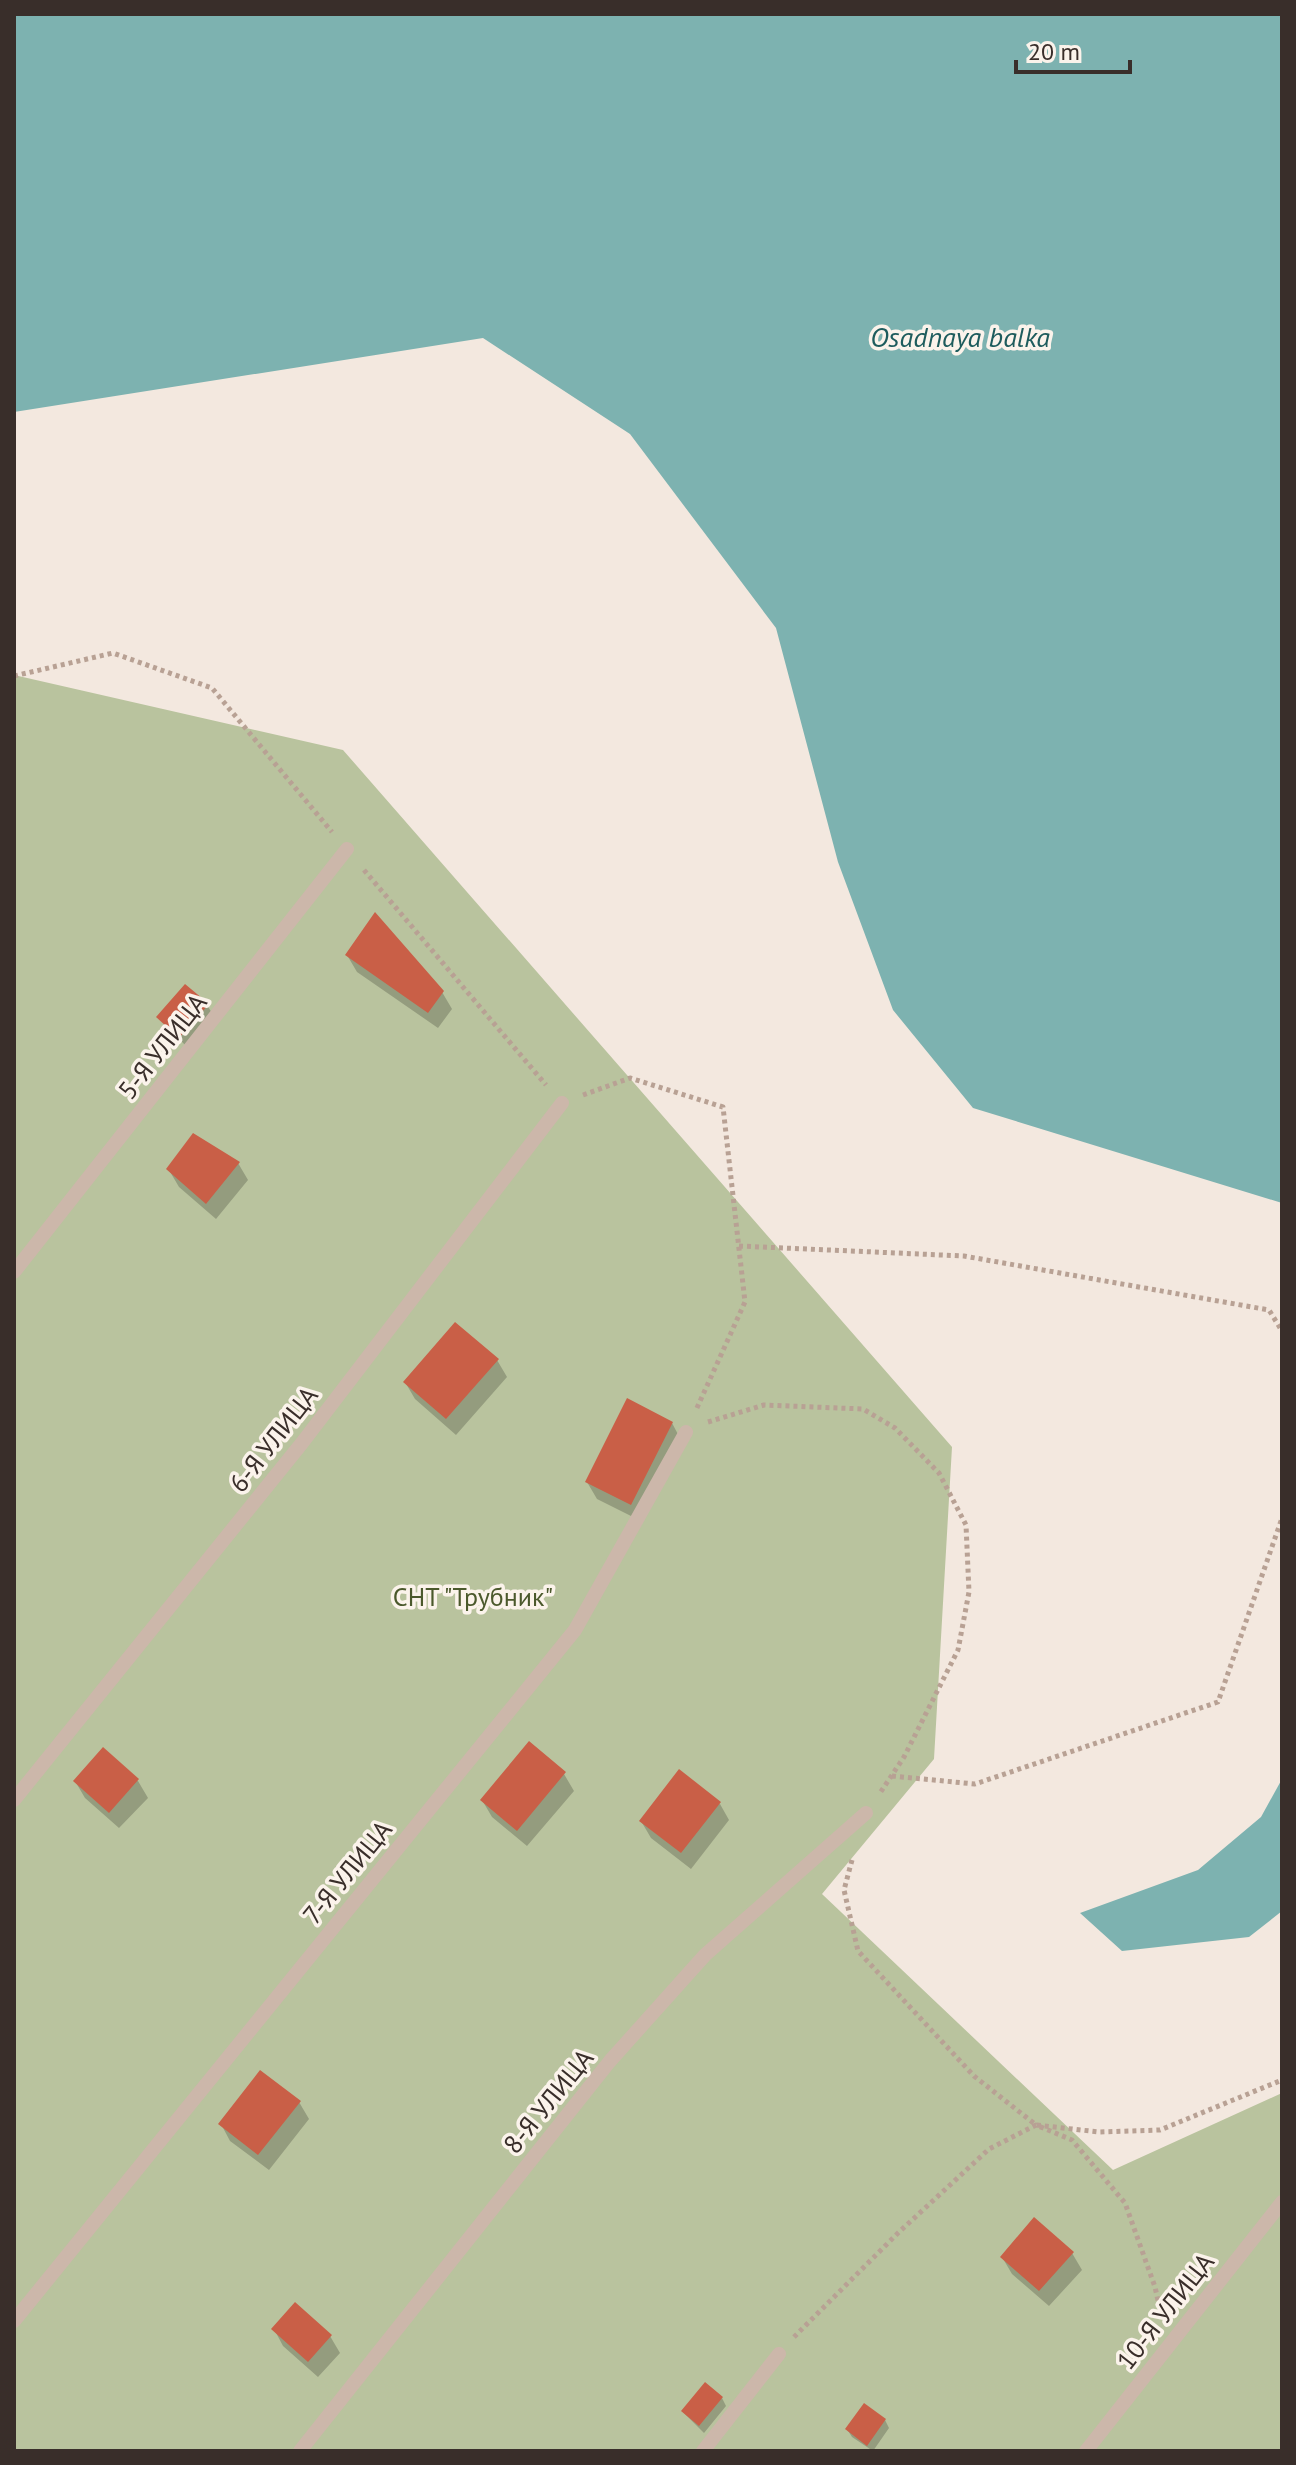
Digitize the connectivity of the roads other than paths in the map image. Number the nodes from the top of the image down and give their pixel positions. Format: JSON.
{"nodes":[{"id":1,"x":347,"y":849,"type":"road end"},
{"id":2,"x":562,"y":1103,"type":"road end"},
{"id":3,"x":14,"y":1272,"type":"edge"},
{"id":4,"x":686,"y":1432,"type":"road end"},
{"id":5,"x":14,"y":1800,"type":"edge"},
{"id":6,"x":866,"y":1813,"type":"road end"},
{"id":7,"x":1282,"y":2202,"type":"edge"},
{"id":8,"x":14,"y":2321,"type":"edge"},
{"id":9,"x":779,"y":2354,"type":"road end"},
{"id":10,"x":300,"y":2451,"type":"edge"},
{"id":11,"x":703,"y":2451,"type":"edge"},
{"id":12,"x":1086,"y":2451,"type":"edge"}],
"edges":[{"from":1,"to":3,"type":"lane","name":"5-Я УЛИЦА"},
{"from":2,"to":5,"type":"lane","name":"6-Я УЛИЦА"},
{"from":4,"to":8,"type":"lane","name":"7-Я УЛИЦА"},
{"from":6,"to":10,"type":"lane","name":"8-Я УЛИЦА"},
{"from":7,"to":12,"type":"lane","name":"10-Я УЛИЦА"},
{"from":9,"to":11,"type":"lane"}]}
